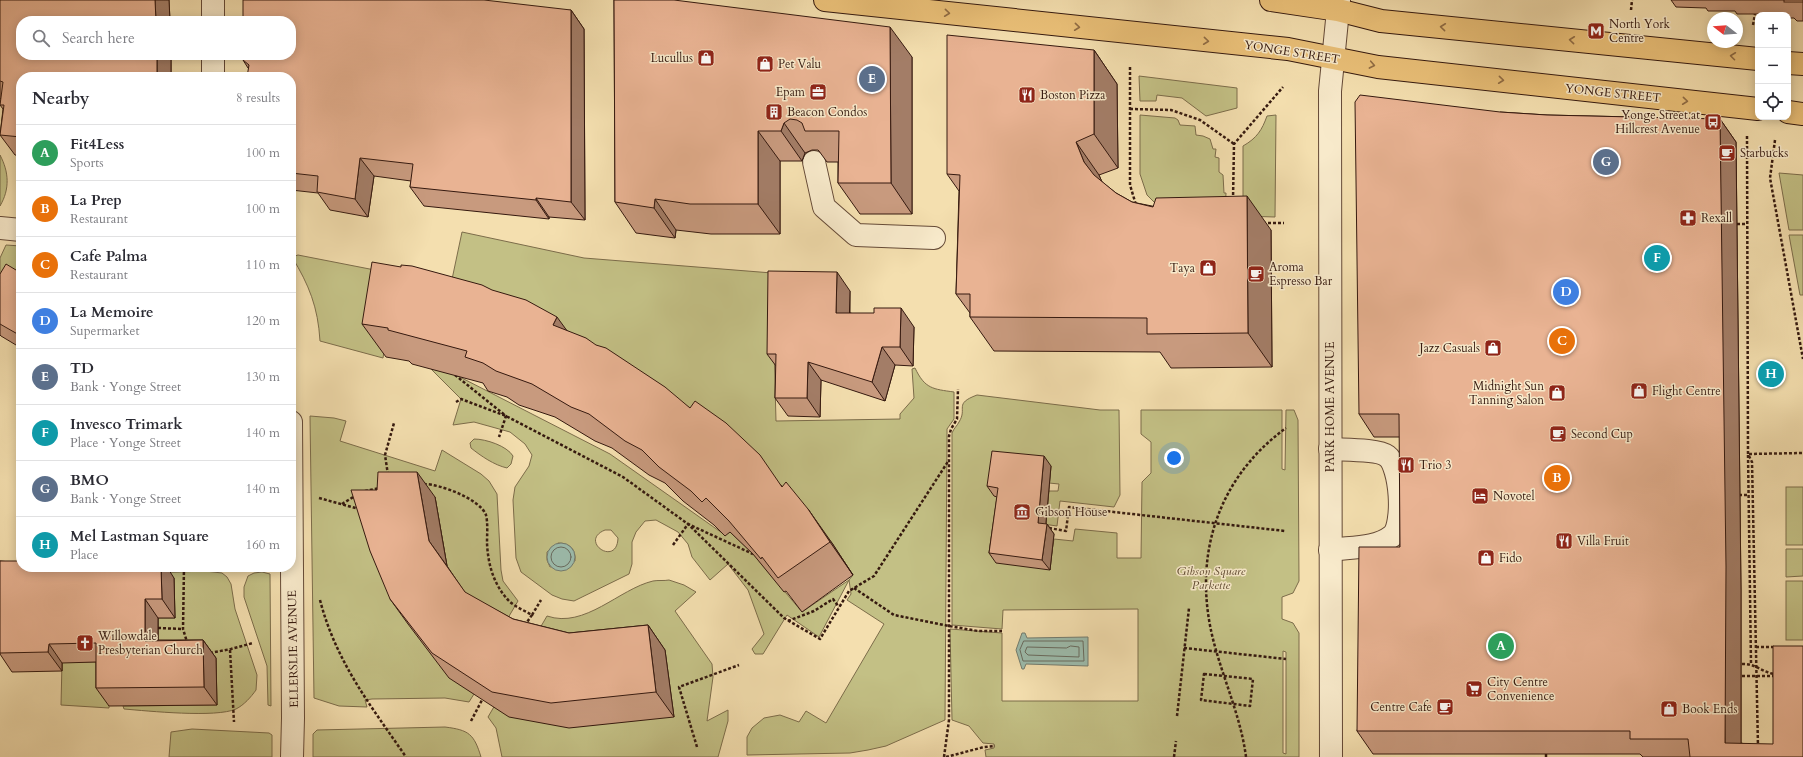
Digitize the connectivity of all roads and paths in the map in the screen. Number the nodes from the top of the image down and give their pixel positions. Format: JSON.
{"nodes":[{"id":1,"x":213,"y":0,"type":"edge"},
{"id":2,"x":825,"y":0,"type":"edge"},
{"id":3,"x":1271,"y":0,"type":"edge"},
{"id":4,"x":1632,"y":0,"type":"edge"},
{"id":5,"x":1338,"y":5,"type":"edge"},
{"id":6,"x":1632,"y":10,"type":"dead end"},
{"id":7,"x":1754,"y":14,"type":"dead end"},
{"id":8,"x":213,"y":16,"type":"edge"},
{"id":9,"x":1753,"y":25,"type":"dead end"},
{"id":10,"x":1333,"y":58,"type":"junction"},
{"id":11,"x":1755,"y":59,"type":"edge"},
{"id":12,"x":213,"y":60,"type":"edge"},
{"id":13,"x":1791,"y":63,"type":"edge"},
{"id":14,"x":1803,"y":64,"type":"edge"},
{"id":15,"x":1130,"y":67,"type":"dead end"},
{"id":16,"x":213,"y":72,"type":"edge"},
{"id":17,"x":1283,"y":87,"type":"dead end"},
{"id":18,"x":1130,"y":109,"type":"junction"},
{"id":19,"x":1755,"y":109,"type":"edge"},
{"id":20,"x":1791,"y":112,"type":"edge"},
{"id":21,"x":1803,"y":114,"type":"edge"},
{"id":22,"x":1747,"y":136,"type":"dead end"},
{"id":23,"x":1775,"y":140,"type":"dead end"},
{"id":24,"x":1234,"y":144,"type":"junction"},
{"id":25,"x":814,"y":162,"type":"edge"},
{"id":26,"x":1233,"y":206,"type":"edge"},
{"id":27,"x":1140,"y":209,"type":"edge"},
{"id":28,"x":1262,"y":222,"type":"dead end"},
{"id":29,"x":1284,"y":223,"type":"dead end"},
{"id":30,"x":1737,"y":224,"type":"dead end"},
{"id":31,"x":1746,"y":224,"type":"junction"},
{"id":32,"x":0,"y":228,"type":"edge"},
{"id":33,"x":16,"y":230,"type":"edge"},
{"id":34,"x":934,"y":238,"type":"dead end"},
{"id":35,"x":1803,"y":359,"type":"edge"},
{"id":36,"x":454,"y":374,"type":"edge"},
{"id":37,"x":958,"y":389,"type":"dead end"},
{"id":38,"x":456,"y":402,"type":"dead end"},
{"id":39,"x":506,"y":416,"type":"junction"},
{"id":40,"x":394,"y":423,"type":"dead end"},
{"id":41,"x":1286,"y":428,"type":"dead end"},
{"id":42,"x":499,"y":437,"type":"dead end"},
{"id":43,"x":1330,"y":449,"type":"junction"},
{"id":44,"x":1803,"y":453,"type":"edge"},
{"id":45,"x":1748,"y":454,"type":"junction"},
{"id":46,"x":949,"y":460,"type":"junction"},
{"id":47,"x":388,"y":479,"type":"edge"},
{"id":48,"x":417,"y":484,"type":"edge"},
{"id":49,"x":382,"y":488,"type":"edge"},
{"id":50,"x":1737,"y":490,"type":"dead end"},
{"id":51,"x":363,"y":492,"type":"edge"},
{"id":52,"x":358,"y":495,"type":"edge"},
{"id":53,"x":1748,"y":495,"type":"junction"},
{"id":54,"x":319,"y":498,"type":"dead end"},
{"id":55,"x":342,"y":504,"type":"junction"},
{"id":56,"x":364,"y":510,"type":"edge"},
{"id":57,"x":1215,"y":522,"type":"junction"},
{"id":58,"x":688,"y":524,"type":"junction"},
{"id":59,"x":1045,"y":528,"type":"edge"},
{"id":60,"x":1285,"y":530,"type":"dead end"},
{"id":61,"x":673,"y":545,"type":"dead end"},
{"id":62,"x":1330,"y":550,"type":"junction"},
{"id":63,"x":753,"y":554,"type":"edge"},
{"id":64,"x":184,"y":572,"type":"edge"},
{"id":65,"x":293,"y":572,"type":"edge"},
{"id":66,"x":854,"y":588,"type":"junction"},
{"id":67,"x":320,"y":600,"type":"dead end"},
{"id":68,"x":541,"y":600,"type":"dead end"},
{"id":69,"x":839,"y":607,"type":"junction"},
{"id":70,"x":1189,"y":608,"type":"dead end"},
{"id":71,"x":532,"y":615,"type":"junction"},
{"id":72,"x":788,"y":621,"type":"junction"},
{"id":73,"x":949,"y":626,"type":"junction"},
{"id":74,"x":158,"y":628,"type":"dead end"},
{"id":75,"x":183,"y":629,"type":"junction"},
{"id":76,"x":1002,"y":631,"type":"dead end"},
{"id":77,"x":522,"y":632,"type":"edge"},
{"id":78,"x":253,"y":643,"type":"dead end"},
{"id":79,"x":191,"y":647,"type":"edge"},
{"id":80,"x":1756,"y":647,"type":"junction"},
{"id":81,"x":1778,"y":647,"type":"edge"},
{"id":82,"x":1184,"y":648,"type":"junction"},
{"id":83,"x":230,"y":650,"type":"junction"},
{"id":84,"x":1216,"y":651,"type":"junction"},
{"id":85,"x":204,"y":654,"type":"edge"},
{"id":86,"x":1286,"y":659,"type":"dead end"},
{"id":87,"x":1750,"y":663,"type":"junction"},
{"id":88,"x":1742,"y":664,"type":"dead end"},
{"id":89,"x":739,"y":665,"type":"dead end"},
{"id":90,"x":1776,"y":674,"type":"edge"},
{"id":91,"x":1224,"y":676,"type":"junction"},
{"id":92,"x":1742,"y":676,"type":"dead end"},
{"id":93,"x":1756,"y":676,"type":"junction"},
{"id":94,"x":1782,"y":676,"type":"edge"},
{"id":95,"x":482,"y":700,"type":"edge"},
{"id":96,"x":1232,"y":704,"type":"junction"},
{"id":97,"x":1176,"y":716,"type":"dead end"},
{"id":98,"x":471,"y":721,"type":"dead end"},
{"id":99,"x":234,"y":722,"type":"dead end"},
{"id":100,"x":1176,"y":741,"type":"dead end"},
{"id":101,"x":995,"y":746,"type":"dead end"},
{"id":102,"x":697,"y":747,"type":"dead end"},
{"id":103,"x":1758,"y":753,"type":"edge"},
{"id":104,"x":405,"y":756,"type":"edge"},
{"id":105,"x":292,"y":757,"type":"edge"},
{"id":106,"x":945,"y":757,"type":"edge"},
{"id":107,"x":1174,"y":757,"type":"edge"},
{"id":108,"x":1246,"y":757,"type":"edge"},
{"id":109,"x":1331,"y":757,"type":"edge"}],
"edges":[{"from":1,"to":8,"type":"street"},
{"from":2,"to":10,"type":"main road","name":"YONGE STREET","one_way":true},
{"from":3,"to":5,"type":"main road"},
{"from":4,"to":6,"type":"path"},
{"from":5,"to":10,"type":"street","name":"PARK HOME AVENUE"},
{"from":11,"to":5,"type":"main road","one_way":true},
{"from":7,"to":9,"type":"path"},
{"from":10,"to":19,"type":"main road","name":"YONGE STREET","one_way":true},
{"from":10,"to":43,"type":"street","name":"PARK HOME AVENUE"},
{"from":12,"to":16,"type":"street"},
{"from":13,"to":14,"type":"main road"},
{"from":15,"to":18,"type":"path"},
{"from":17,"to":24,"type":"path"},
{"from":18,"to":24,"type":"path"},
{"from":18,"to":27,"type":"path"},
{"from":20,"to":21,"type":"main road"},
{"from":22,"to":31,"type":"path"},
{"from":23,"to":35,"type":"path"},
{"from":24,"to":26,"type":"path"},
{"from":25,"to":34,"type":"street"},
{"from":28,"to":29,"type":"path"},
{"from":30,"to":31,"type":"path"},
{"from":31,"to":45,"type":"path"},
{"from":32,"to":33,"type":"street"},
{"from":36,"to":39,"type":"path"},
{"from":37,"to":46,"type":"path"},
{"from":38,"to":39,"type":"path"},
{"from":39,"to":42,"type":"path"},
{"from":39,"to":58,"type":"path"},
{"from":40,"to":47,"type":"path"},
{"from":41,"to":57,"type":"path"},
{"from":43,"to":62,"type":"street","name":"PARK HOME AVENUE"},
{"from":43,"to":62,"type":"street"},
{"from":44,"to":45,"type":"path"},
{"from":45,"to":53,"type":"path"},
{"from":45,"to":80,"type":"path"},
{"from":46,"to":66,"type":"path"},
{"from":46,"to":73,"type":"path"},
{"from":48,"to":71,"type":"path"},
{"from":49,"to":51,"type":"path"},
{"from":50,"to":53,"type":"path"},
{"from":52,"to":55,"type":"path"},
{"from":53,"to":87,"type":"path"},
{"from":54,"to":55,"type":"path"},
{"from":55,"to":56,"type":"path"},
{"from":57,"to":59,"type":"path"},
{"from":57,"to":60,"type":"path"},
{"from":57,"to":84,"type":"path"},
{"from":58,"to":61,"type":"path"},
{"from":58,"to":63,"type":"path"},
{"from":58,"to":72,"type":"path"},
{"from":62,"to":109,"type":"street","name":"PARK HOME AVENUE"},
{"from":64,"to":75,"type":"path"},
{"from":65,"to":105,"type":"street","name":"ELLERSLIE AVENUE"},
{"from":66,"to":69,"type":"path"},
{"from":66,"to":73,"type":"path"},
{"from":67,"to":104,"type":"path"},
{"from":68,"to":71,"type":"path"},
{"from":69,"to":72,"type":"path"},
{"from":69,"to":72,"type":"path"},
{"from":70,"to":82,"type":"path"},
{"from":71,"to":77,"type":"path"},
{"from":73,"to":76,"type":"path"},
{"from":73,"to":106,"type":"path"},
{"from":74,"to":75,"type":"path"},
{"from":75,"to":79,"type":"path"},
{"from":78,"to":83,"type":"path"},
{"from":80,"to":81,"type":"path"},
{"from":80,"to":93,"type":"path"},
{"from":82,"to":84,"type":"path"},
{"from":82,"to":97,"type":"path"},
{"from":83,"to":85,"type":"path"},
{"from":83,"to":99,"type":"path"},
{"from":84,"to":86,"type":"path"},
{"from":84,"to":91,"type":"path"},
{"from":87,"to":88,"type":"path"},
{"from":87,"to":90,"type":"path"},
{"from":89,"to":102,"type":"path"},
{"from":91,"to":96,"type":"path"},
{"from":91,"to":96,"type":"path"},
{"from":91,"to":96,"type":"path"},
{"from":92,"to":93,"type":"path"},
{"from":93,"to":94,"type":"path"},
{"from":93,"to":103,"type":"path"},
{"from":95,"to":98,"type":"path"},
{"from":96,"to":108,"type":"path"},
{"from":100,"to":107,"type":"path"},
{"from":101,"to":106,"type":"path"}]}
